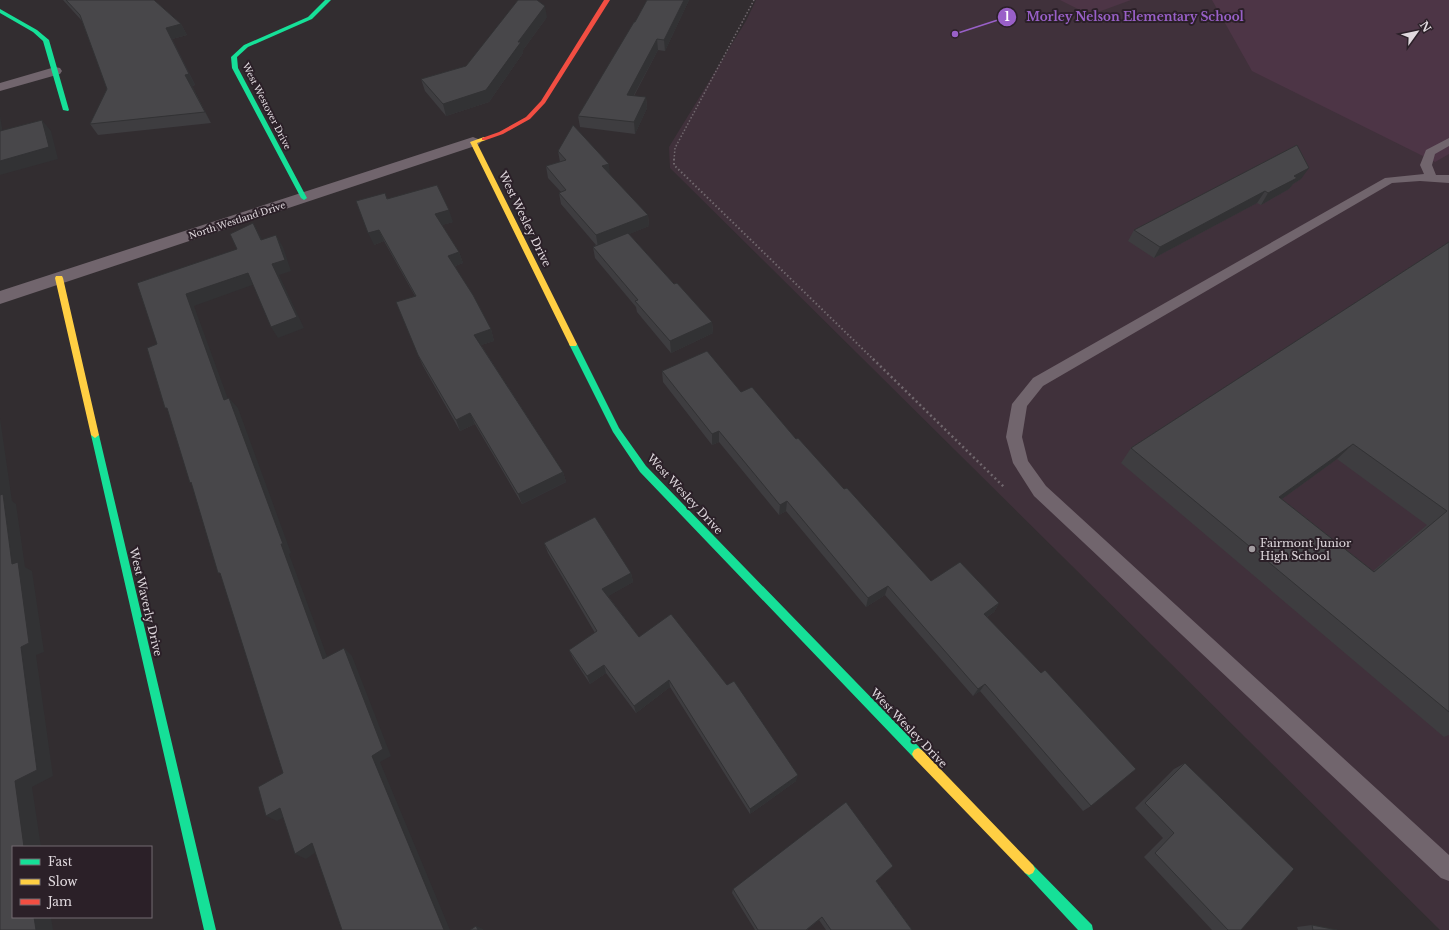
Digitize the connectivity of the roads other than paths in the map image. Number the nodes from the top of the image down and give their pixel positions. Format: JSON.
{"nodes":[{"id":1,"x":328,"y":0,"type":"edge"},
{"id":2,"x":607,"y":0,"type":"edge"},
{"id":3,"x":0,"y":11,"type":"edge"},
{"id":4,"x":55,"y":71,"type":"junction"},
{"id":5,"x":0,"y":87,"type":"edge"},
{"id":6,"x":66,"y":110,"type":"dead end"},
{"id":7,"x":1449,"y":141,"type":"edge"},
{"id":8,"x":473,"y":142,"type":"junction"},
{"id":9,"x":1432,"y":178,"type":"junction"},
{"id":10,"x":1449,"y":179,"type":"edge"},
{"id":11,"x":304,"y":198,"type":"junction"},
{"id":12,"x":59,"y":278,"type":"junction"},
{"id":13,"x":0,"y":298,"type":"edge"},
{"id":14,"x":1449,"y":870,"type":"edge"},
{"id":15,"x":210,"y":930,"type":"edge"},
{"id":16,"x":1087,"y":930,"type":"edge"}],
"edges":[{"from":1,"to":11,"type":"street","name":"West Westover Drive"},
{"from":2,"to":8,"type":"street"},
{"from":3,"to":4,"type":"street"},
{"from":4,"to":5,"type":"street"},
{"from":4,"to":6,"type":"street"},
{"from":7,"to":9,"type":"lane"},
{"from":8,"to":11,"type":"street","name":"North Westland Drive"},
{"from":8,"to":16,"type":"street","name":"West Wesley Drive"},
{"from":9,"to":10,"type":"lane"},
{"from":9,"to":14,"type":"lane"},
{"from":11,"to":12,"type":"street","name":"North Westland Drive"},
{"from":12,"to":13,"type":"street","name":"North Westland Drive"},
{"from":12,"to":15,"type":"street","name":"West Waverly Drive"}]}
